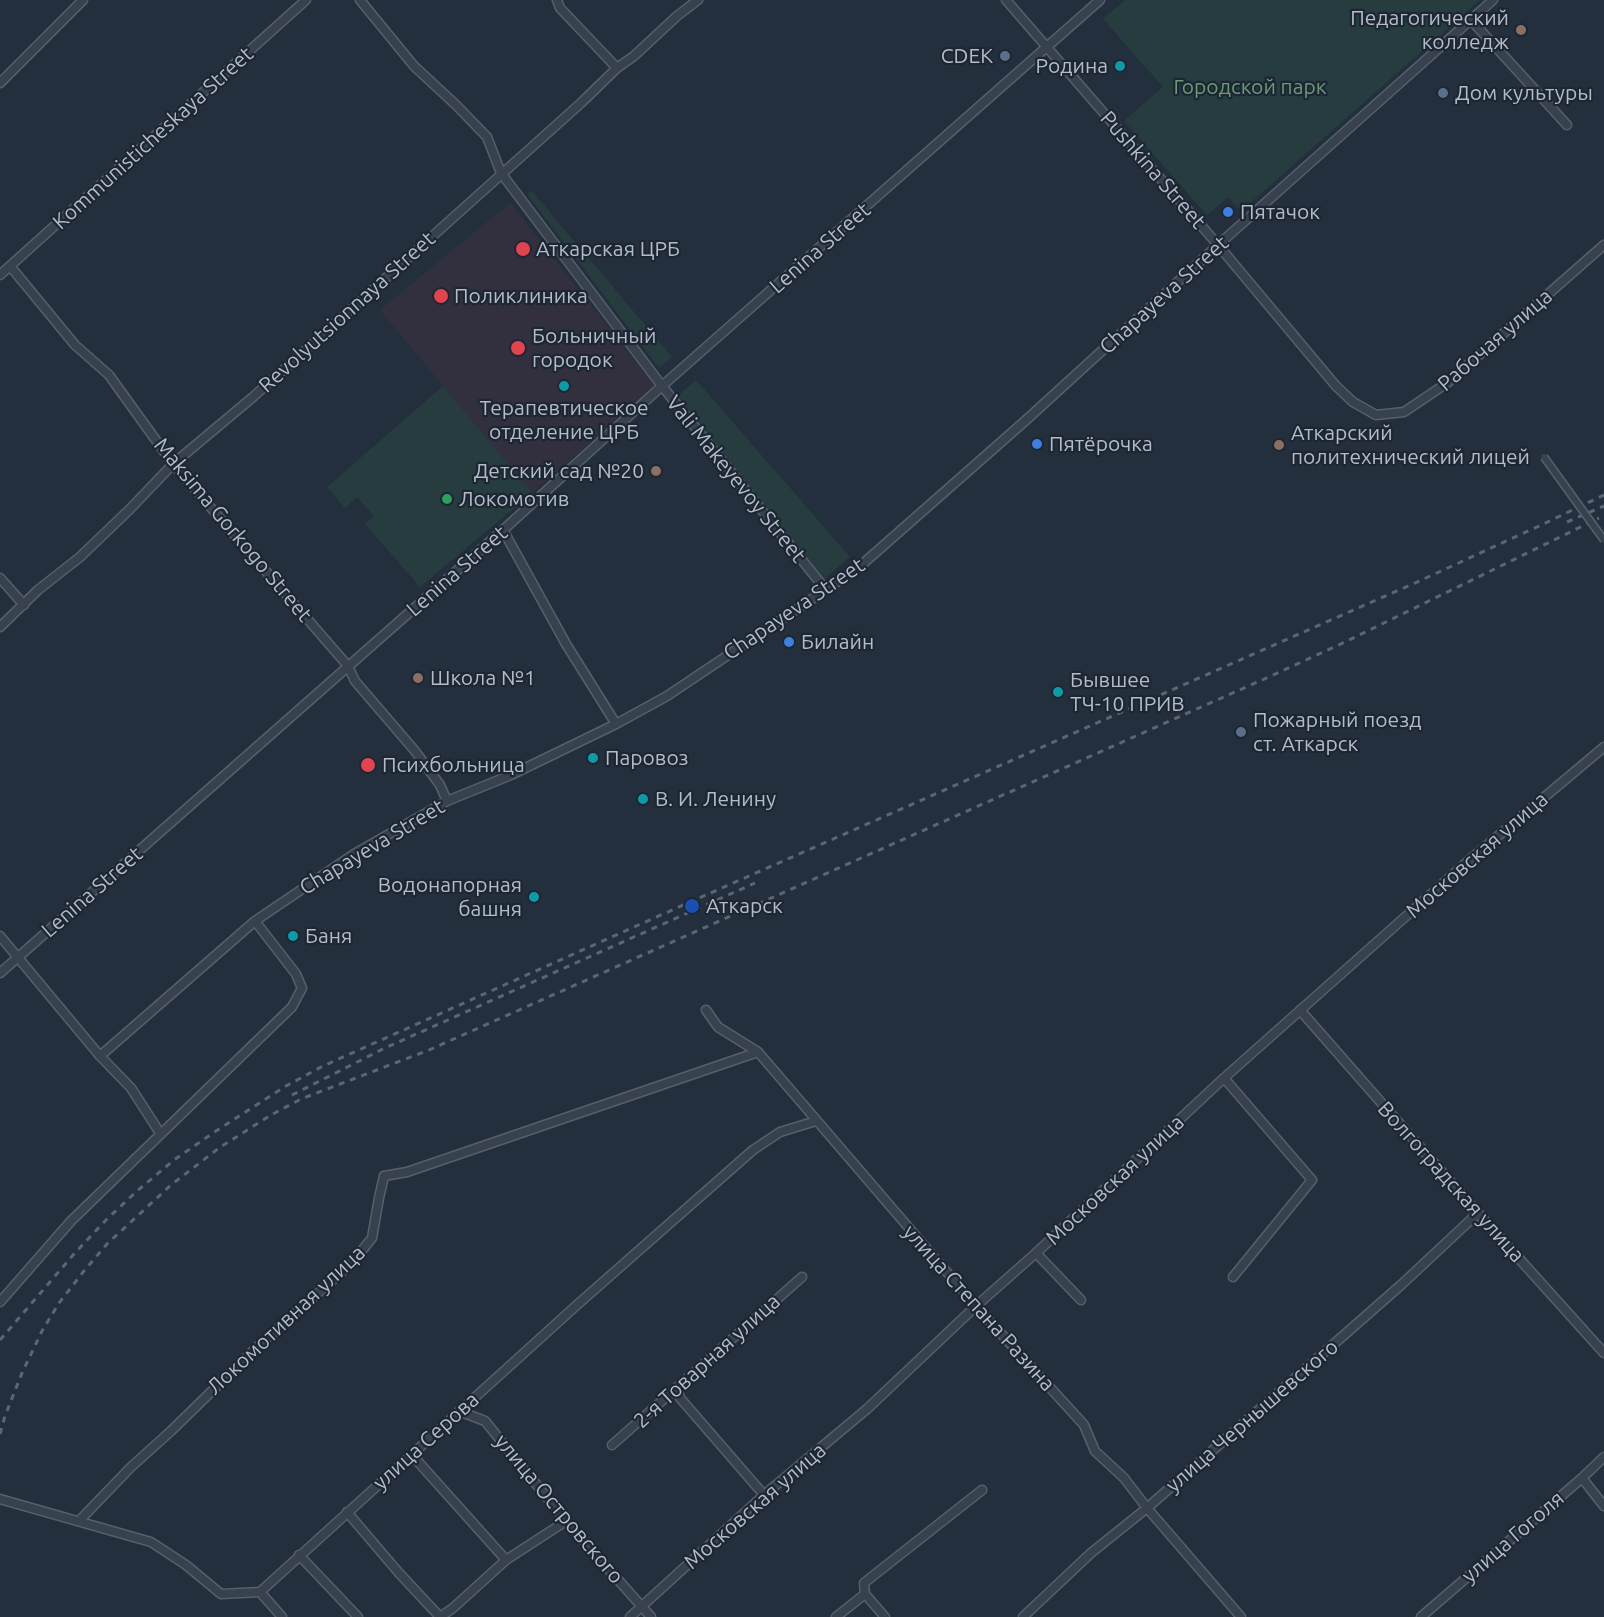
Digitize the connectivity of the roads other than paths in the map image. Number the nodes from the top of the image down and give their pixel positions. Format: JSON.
{"nodes":[{"id":1,"x":82,"y":0,"type":"edge"},
{"id":2,"x":306,"y":0,"type":"edge"},
{"id":3,"x":360,"y":0,"type":"edge"},
{"id":4,"x":557,"y":0,"type":"edge"},
{"id":5,"x":698,"y":0,"type":"edge"},
{"id":6,"x":1006,"y":0,"type":"edge"},
{"id":7,"x":1100,"y":0,"type":"edge"},
{"id":8,"x":1493,"y":0,"type":"edge"},
{"id":9,"x":1471,"y":20,"type":"junction"},
{"id":10,"x":1047,"y":47,"type":"junction"},
{"id":11,"x":617,"y":68,"type":"junction"},
{"id":12,"x":0,"y":83,"type":"edge"},
{"id":13,"x":1567,"y":125,"type":"dead end"},
{"id":14,"x":501,"y":173,"type":"junction"},
{"id":15,"x":1218,"y":245,"type":"junction"},
{"id":16,"x":1604,"y":245,"type":"edge"},
{"id":17,"x":10,"y":266,"type":"junction"},
{"id":18,"x":0,"y":276,"type":"edge"},
{"id":19,"x":662,"y":386,"type":"junction"},
{"id":20,"x":1376,"y":415,"type":"joint"},
{"id":21,"x":1544,"y":457,"type":"dead end"},
{"id":22,"x":173,"y":464,"type":"junction"},
{"id":23,"x":503,"y":530,"type":"junction"},
{"id":24,"x":1604,"y":540,"type":"edge"},
{"id":25,"x":0,"y":578,"type":"edge"},
{"id":26,"x":826,"y":590,"type":"junction"},
{"id":27,"x":24,"y":605,"type":"junction"},
{"id":28,"x":0,"y":627,"type":"edge"},
{"id":29,"x":348,"y":666,"type":"junction"},
{"id":30,"x":616,"y":724,"type":"junction"},
{"id":31,"x":1604,"y":747,"type":"edge"},
{"id":32,"x":447,"y":801,"type":"junction"},
{"id":33,"x":255,"y":921,"type":"junction"},
{"id":34,"x":0,"y":936,"type":"edge"},
{"id":35,"x":18,"y":957,"type":"junction"},
{"id":36,"x":0,"y":973,"type":"edge"},
{"id":37,"x":706,"y":1010,"type":"dead end"},
{"id":38,"x":1299,"y":1010,"type":"junction"},
{"id":39,"x":758,"y":1052,"type":"junction"},
{"id":40,"x":100,"y":1056,"type":"junction"},
{"id":41,"x":1224,"y":1078,"type":"junction"},
{"id":42,"x":816,"y":1121,"type":"junction"},
{"id":43,"x":160,"y":1133,"type":"junction"},
{"id":44,"x":1478,"y":1213,"type":"junction"},
{"id":45,"x":1036,"y":1253,"type":"junction"},
{"id":46,"x":802,"y":1276,"type":"dead end"},
{"id":47,"x":1233,"y":1277,"type":"dead end"},
{"id":48,"x":1081,"y":1300,"type":"dead end"},
{"id":49,"x":0,"y":1302,"type":"edge"},
{"id":50,"x":975,"y":1306,"type":"junction"},
{"id":51,"x":1604,"y":1353,"type":"edge"},
{"id":52,"x":677,"y":1387,"type":"junction"},
{"id":53,"x":459,"y":1410,"type":"junction"},
{"id":54,"x":612,"y":1445,"type":"dead end"},
{"id":55,"x":412,"y":1455,"type":"junction"},
{"id":56,"x":1604,"y":1457,"type":"edge"},
{"id":57,"x":1582,"y":1478,"type":"junction"},
{"id":58,"x":982,"y":1490,"type":"dead end"},
{"id":59,"x":764,"y":1496,"type":"junction"},
{"id":60,"x":0,"y":1499,"type":"edge"},
{"id":61,"x":1604,"y":1506,"type":"edge"},
{"id":62,"x":1148,"y":1508,"type":"junction"},
{"id":63,"x":347,"y":1512,"type":"junction"},
{"id":64,"x":79,"y":1521,"type":"junction"},
{"id":65,"x":566,"y":1521,"type":"junction"},
{"id":66,"x":299,"y":1556,"type":"junction"},
{"id":67,"x":506,"y":1560,"type":"junction"},
{"id":68,"x":260,"y":1592,"type":"junction"},
{"id":69,"x":865,"y":1594,"type":"junction"},
{"id":70,"x":641,"y":1606,"type":"junction"},
{"id":71,"x":282,"y":1617,"type":"edge"},
{"id":72,"x":358,"y":1617,"type":"edge"},
{"id":73,"x":440,"y":1617,"type":"edge"},
{"id":74,"x":630,"y":1617,"type":"edge"},
{"id":75,"x":651,"y":1617,"type":"edge"},
{"id":76,"x":836,"y":1617,"type":"edge"},
{"id":77,"x":885,"y":1617,"type":"edge"},
{"id":78,"x":1023,"y":1617,"type":"edge"},
{"id":79,"x":1241,"y":1617,"type":"edge"},
{"id":80,"x":1421,"y":1617,"type":"edge"}],
"edges":[{"from":1,"to":12,"type":"street"},
{"from":2,"to":17,"type":"street","name":"Kommunisticheskaya Street"},
{"from":3,"to":14,"type":"street","name":"Vali Makeyevoy Street"},
{"from":4,"to":11,"type":"street"},
{"from":5,"to":11,"type":"street","name":"Revolyutsionnaya Street"},
{"from":6,"to":10,"type":"street","name":"Pushkina Street"},
{"from":7,"to":10,"type":"street","name":"Lenina Street"},
{"from":8,"to":9,"type":"street","name":"Chapayeva Street"},
{"from":9,"to":13,"type":"street"},
{"from":9,"to":15,"type":"street","name":"Chapayeva Street"},
{"from":10,"to":15,"type":"street","name":"Pushkina Street"},
{"from":10,"to":19,"type":"street","name":"Lenina Street"},
{"from":11,"to":14,"type":"street","name":"Revolyutsionnaya Street"},
{"from":14,"to":19,"type":"street","name":"Vali Makeyevoy Street"},
{"from":14,"to":22,"type":"street","name":"Revolyutsionnaya Street"},
{"from":15,"to":20,"type":"street","name":"Pushkina Street"},
{"from":15,"to":26,"type":"street","name":"Chapayeva Street"},
{"from":16,"to":20,"type":"street","name":"Рабочая улица"},
{"from":17,"to":18,"type":"street","name":"Kommunisticheskaya Street"},
{"from":17,"to":22,"type":"street","name":"Maksima Gorkogo Street"},
{"from":19,"to":23,"type":"street","name":"Lenina Street"},
{"from":19,"to":26,"type":"street","name":"Vali Makeyevoy Street"},
{"from":21,"to":24,"type":"street","bridge":true},
{"from":22,"to":27,"type":"street","name":"Revolyutsionnaya Street"},
{"from":22,"to":29,"type":"street","name":"Maksima Gorkogo Street"},
{"from":23,"to":29,"type":"street","name":"Lenina Street"},
{"from":23,"to":30,"type":"street"},
{"from":25,"to":27,"type":"street"},
{"from":26,"to":30,"type":"street","name":"Chapayeva Street"},
{"from":27,"to":28,"type":"street","name":"Revolyutsionnaya Street"},
{"from":29,"to":32,"type":"street","name":"Maksima Gorkogo Street"},
{"from":29,"to":35,"type":"street","name":"Lenina Street"},
{"from":30,"to":32,"type":"street","name":"Chapayeva Street"},
{"from":31,"to":38,"type":"street","name":"Московская улица"},
{"from":32,"to":33,"type":"street","name":"Chapayeva Street"},
{"from":33,"to":40,"type":"street","name":"Chapayeva Street"},
{"from":33,"to":43,"type":"street"},
{"from":34,"to":35,"type":"street"},
{"from":35,"to":36,"type":"street","name":"Lenina Street"},
{"from":35,"to":40,"type":"street"},
{"from":37,"to":39,"type":"street","name":"улица Степана Разина"},
{"from":38,"to":41,"type":"street","name":"Московская улица"},
{"from":38,"to":44,"type":"street","name":"Волгоградская улица"},
{"from":39,"to":42,"type":"street","name":"улица Степана Разина"},
{"from":39,"to":64,"type":"street","name":"Локомотивная улица"},
{"from":40,"to":43,"type":"street"},
{"from":41,"to":45,"type":"street","name":"Московская улица"},
{"from":41,"to":47,"type":"street"},
{"from":42,"to":50,"type":"street","name":"улица Степана Разина"},
{"from":42,"to":53,"type":"street","name":"улица Серова"},
{"from":43,"to":49,"type":"street"},
{"from":44,"to":51,"type":"street","name":"Волгоградская улица"},
{"from":44,"to":62,"type":"street","name":"улица Чернышевского"},
{"from":45,"to":48,"type":"street"},
{"from":45,"to":50,"type":"street","name":"Московская улица"},
{"from":46,"to":52,"type":"street","name":"2-я Товарная улица"},
{"from":50,"to":59,"type":"street","name":"Московская улица"},
{"from":50,"to":62,"type":"street","name":"улица Степана Разина"},
{"from":52,"to":54,"type":"street","name":"2-я Товарная улица"},
{"from":52,"to":59,"type":"street"},
{"from":53,"to":55,"type":"street","name":"улица Серова"},
{"from":53,"to":65,"type":"street","name":"улица Островского"},
{"from":55,"to":63,"type":"street","name":"улица Серова"},
{"from":55,"to":67,"type":"street"},
{"from":56,"to":57,"type":"street","name":"улица Гоголя"},
{"from":57,"to":61,"type":"street"},
{"from":57,"to":80,"type":"street","name":"улица Гоголя"},
{"from":58,"to":69,"type":"street"},
{"from":59,"to":70,"type":"street","name":"Московская улица"},
{"from":60,"to":64,"type":"street"},
{"from":62,"to":78,"type":"street","name":"улица Чернышевского"},
{"from":62,"to":79,"type":"street","name":"улица Степана Разина"},
{"from":63,"to":66,"type":"street","name":"улица Серова"},
{"from":63,"to":73,"type":"street"},
{"from":64,"to":68,"type":"street"},
{"from":65,"to":67,"type":"street"},
{"from":65,"to":70,"type":"street","name":"улица Островского"},
{"from":66,"to":68,"type":"street","name":"улица Серова"},
{"from":66,"to":72,"type":"street"},
{"from":67,"to":73,"type":"street"},
{"from":68,"to":71,"type":"street"},
{"from":69,"to":76,"type":"street"},
{"from":69,"to":77,"type":"street"},
{"from":70,"to":74,"type":"street","name":"Московская улица"},
{"from":70,"to":75,"type":"street","name":"улица Островского"}]}
